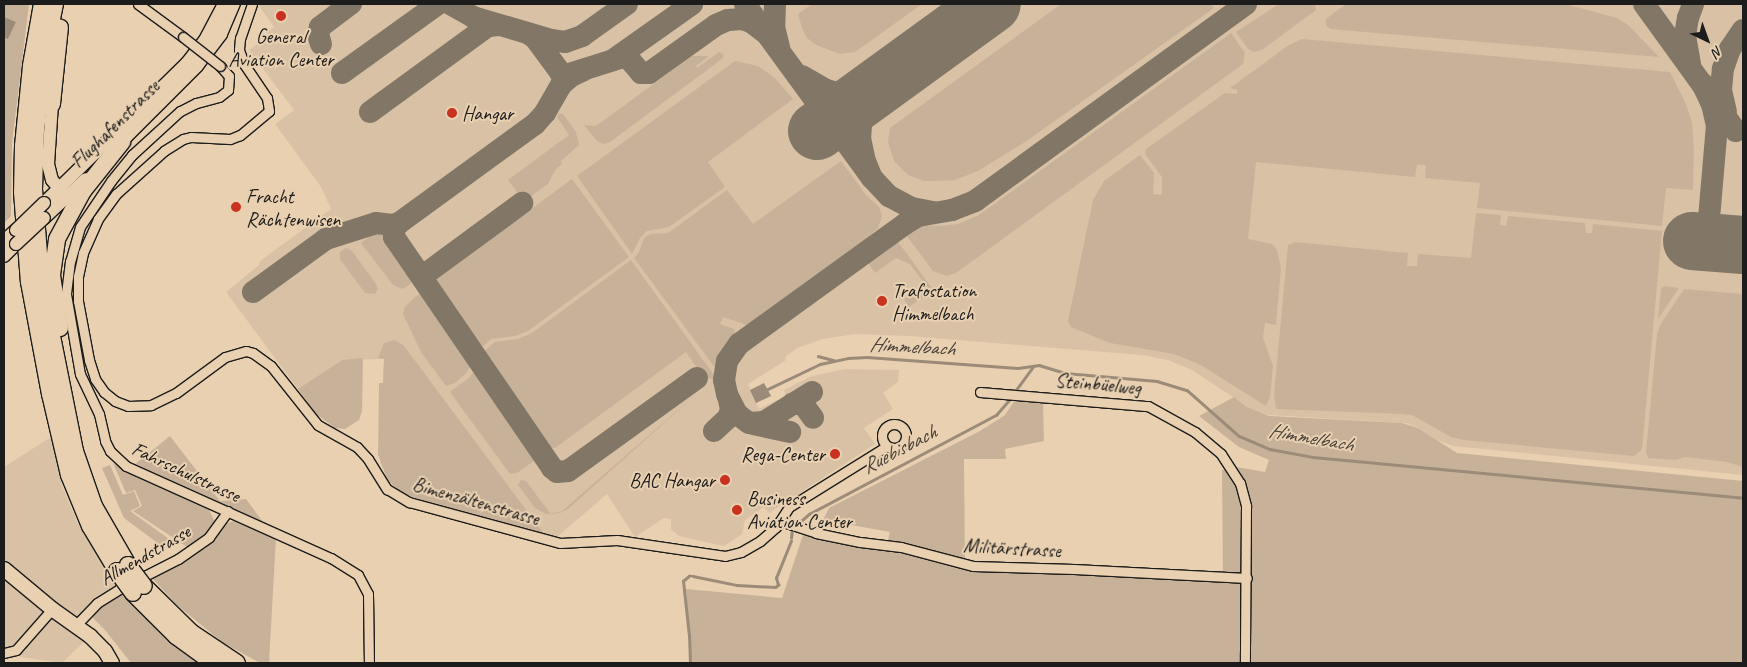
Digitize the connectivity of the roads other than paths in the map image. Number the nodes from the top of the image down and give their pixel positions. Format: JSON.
{"nodes":[{"id":1,"x":42,"y":4,"type":"edge"},
{"id":2,"x":55,"y":4,"type":"edge"},
{"id":3,"x":64,"y":4,"type":"edge"},
{"id":4,"x":138,"y":4,"type":"edge"},
{"id":5,"x":224,"y":4,"type":"edge"},
{"id":6,"x":234,"y":4,"type":"edge"},
{"id":7,"x":252,"y":4,"type":"edge"},
{"id":8,"x":52,"y":104,"type":"joint"},
{"id":9,"x":122,"y":142,"type":"junction"},
{"id":10,"x":63,"y":193,"type":"junction"},
{"id":11,"x":10,"y":242,"type":"edge"},
{"id":12,"x":4,"y":256,"type":"edge"},
{"id":13,"x":980,"y":392,"type":"dead end"},
{"id":14,"x":887,"y":446,"type":"dead end"},
{"id":15,"x":86,"y":485,"type":"junction"},
{"id":16,"x":228,"y":511,"type":"junction"},
{"id":17,"x":780,"y":521,"type":"junction"},
{"id":18,"x":4,"y":568,"type":"edge"},
{"id":19,"x":122,"y":568,"type":"junction"},
{"id":20,"x":1247,"y":578,"type":"junction"},
{"id":21,"x":139,"y":589,"type":"junction"},
{"id":22,"x":52,"y":609,"type":"junction"},
{"id":23,"x":76,"y":625,"type":"junction"},
{"id":24,"x":4,"y":653,"type":"edge"},
{"id":25,"x":111,"y":661,"type":"edge"},
{"id":26,"x":213,"y":663,"type":"edge"},
{"id":27,"x":237,"y":663,"type":"edge"},
{"id":28,"x":369,"y":663,"type":"edge"},
{"id":29,"x":1245,"y":663,"type":"edge"}],
"edges":[{"from":1,"to":19,"type":"highway"},
{"from":2,"to":15,"type":"highway"},
{"from":3,"to":8,"type":"highway"},
{"from":4,"to":16,"type":"street","name":"Fahrschulstrasse","bridge":true},
{"from":5,"to":10,"type":"main road","name":"Flughafenstrasse"},
{"from":6,"to":9,"type":"main road","name":"Flughafenstrasse"},
{"from":7,"to":17,"type":"street","name":"Bimenzältenstrasse"},
{"from":8,"to":10,"type":"main road"},
{"from":9,"to":10,"type":"main road","name":"Flughafenstrasse"},
{"from":9,"to":15,"type":"highway"},
{"from":10,"to":11,"type":"main road","name":"Flughafenstrasse","bridge":true},
{"from":10,"to":11,"type":"main road","name":"Flughafenstrasse","bridge":true},
{"from":11,"to":12,"type":"main road","name":"Flughafenstrasse"},
{"from":13,"to":20,"type":"street","name":"Steinbüelweg"},
{"from":14,"to":17,"type":"street","name":"Bimenzältenstrasse"},
{"from":15,"to":19,"type":"highway"},
{"from":16,"to":23,"type":"street","name":"Allmendstrasse"},
{"from":16,"to":28,"type":"street","name":"Fahrschulstrasse"},
{"from":17,"to":20,"type":"street","name":"Militärstrasse"},
{"from":18,"to":22,"type":"main road"},
{"from":19,"to":21,"type":"highway","bridge":true},
{"from":20,"to":29,"type":"street","name":"Steinbüelweg"},
{"from":21,"to":26,"type":"highway"},
{"from":21,"to":27,"type":"highway"},
{"from":22,"to":23,"type":"main road"},
{"from":22,"to":24,"type":"street"},
{"from":23,"to":25,"type":"main road"}]}
